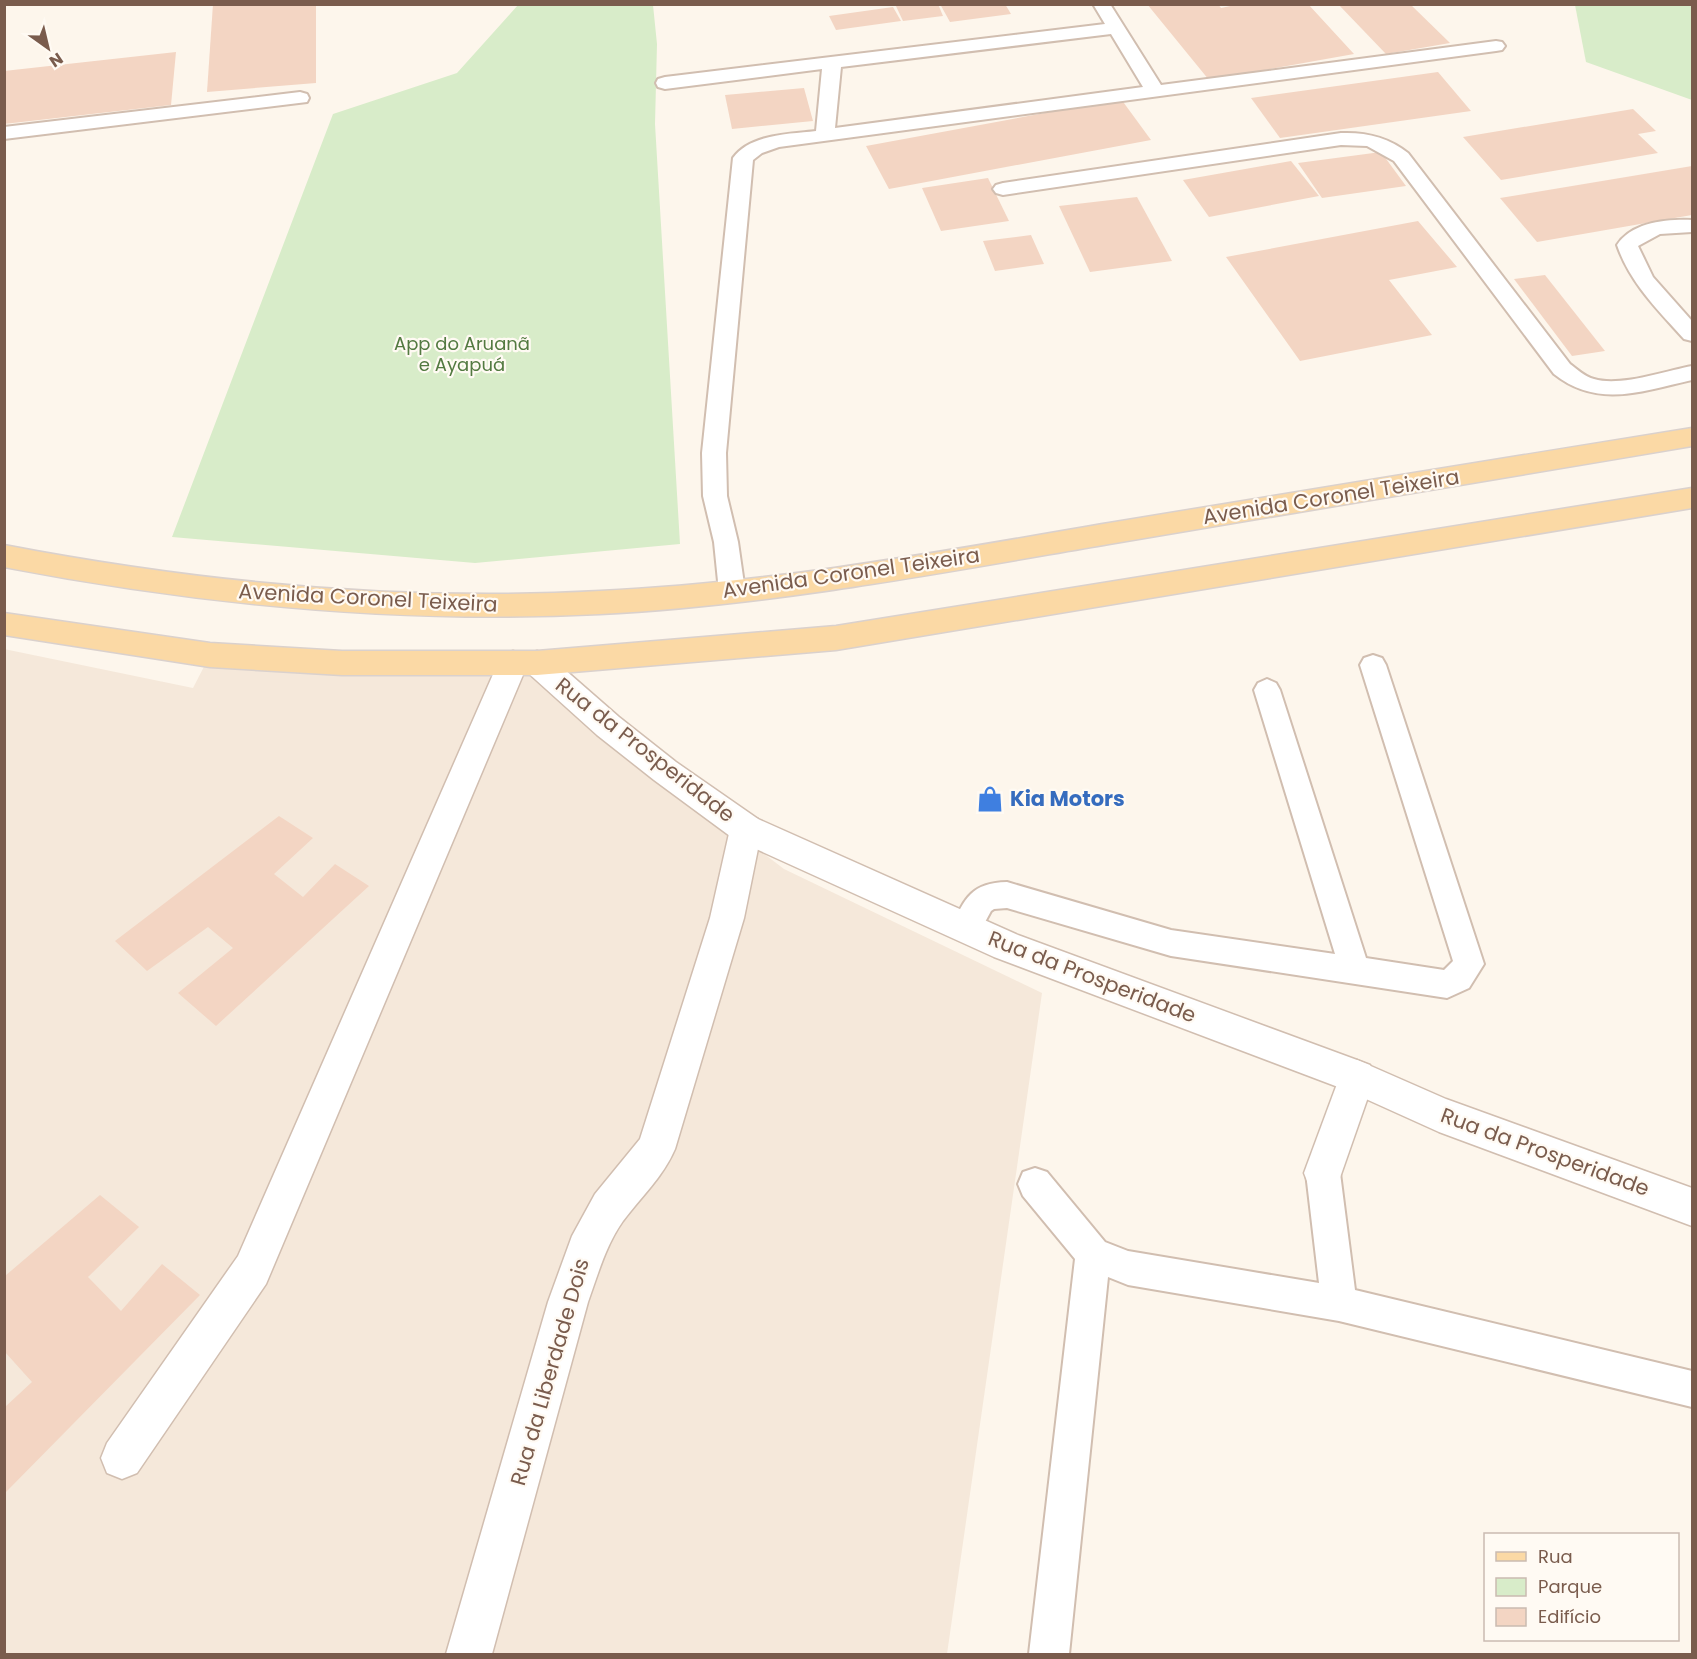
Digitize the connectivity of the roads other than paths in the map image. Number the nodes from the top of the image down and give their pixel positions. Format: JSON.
{"nodes":[{"id":1,"x":1101,"y":4,"type":"edge"},
{"id":2,"x":1116,"y":28,"type":"junction"},
{"id":3,"x":1496,"y":46,"type":"dead end"},
{"id":4,"x":832,"y":63,"type":"junction"},
{"id":5,"x":665,"y":83,"type":"dead end"},
{"id":6,"x":1155,"y":91,"type":"junction"},
{"id":7,"x":300,"y":98,"type":"dead end"},
{"id":8,"x":4,"y":133,"type":"edge"},
{"id":9,"x":825,"y":135,"type":"junction"},
{"id":10,"x":1003,"y":189,"type":"dead end"},
{"id":11,"x":1692,"y":226,"type":"edge"},
{"id":12,"x":1692,"y":334,"type":"edge"},
{"id":13,"x":1692,"y":373,"type":"edge"},
{"id":14,"x":1692,"y":437,"type":"edge"},
{"id":15,"x":1692,"y":498,"type":"edge"},
{"id":16,"x":4,"y":556,"type":"edge"},
{"id":17,"x":732,"y":591,"type":"junction"},
{"id":18,"x":4,"y":624,"type":"edge"},
{"id":19,"x":525,"y":663,"type":"junction"},
{"id":20,"x":1373,"y":665,"type":"dead end"},
{"id":21,"x":1267,"y":690,"type":"dead end"},
{"id":22,"x":746,"y":829,"type":"junction"},
{"id":23,"x":966,"y":928,"type":"junction"},
{"id":24,"x":1356,"y":970,"type":"junction"},
{"id":25,"x":1357,"y":1077,"type":"junction"},
{"id":26,"x":1323,"y":1173,"type":"joint"},
{"id":27,"x":1035,"y":1184,"type":"dead end"},
{"id":28,"x":1692,"y":1207,"type":"edge"},
{"id":29,"x":1093,"y":1254,"type":"junction"},
{"id":30,"x":1339,"y":1304,"type":"junction"},
{"id":31,"x":1692,"y":1389,"type":"edge"},
{"id":32,"x":122,"y":1458,"type":"dead end"},
{"id":33,"x":468,"y":1654,"type":"edge"},
{"id":34,"x":1049,"y":1654,"type":"edge"}],
"edges":[{"from":1,"to":2,"type":"lane"},
{"from":2,"to":4,"type":"lane"},
{"from":2,"to":6,"type":"lane"},
{"from":3,"to":6,"type":"lane"},
{"from":4,"to":5,"type":"lane"},
{"from":4,"to":9,"type":"lane"},
{"from":6,"to":9,"type":"lane"},
{"from":7,"to":8,"type":"lane"},
{"from":9,"to":17,"type":"lane"},
{"from":10,"to":13,"type":"lane"},
{"from":11,"to":12,"type":"lane"},
{"from":14,"to":17,"type":"main road","name":"Avenida Coronel Teixeira"},
{"from":15,"to":19,"type":"main road"},
{"from":16,"to":17,"type":"main road","name":"Avenida Coronel Teixeira"},
{"from":18,"to":19,"type":"main road"},
{"from":19,"to":22,"type":"street","name":"Rua da Prosperidade"},
{"from":19,"to":32,"type":"street"},
{"from":20,"to":24,"type":"lane"},
{"from":21,"to":24,"type":"lane"},
{"from":22,"to":23,"type":"street","name":"Rua da Prosperidade"},
{"from":22,"to":33,"type":"street","name":"Rua da Liberdade Dois"},
{"from":23,"to":24,"type":"lane"},
{"from":23,"to":25,"type":"street","name":"Rua da Prosperidade"},
{"from":25,"to":26,"type":"street"},
{"from":25,"to":28,"type":"street","name":"Rua da Prosperidade"},
{"from":26,"to":30,"type":"lane"},
{"from":27,"to":29,"type":"lane"},
{"from":29,"to":30,"type":"lane"},
{"from":29,"to":34,"type":"lane"},
{"from":30,"to":31,"type":"lane"}]}
